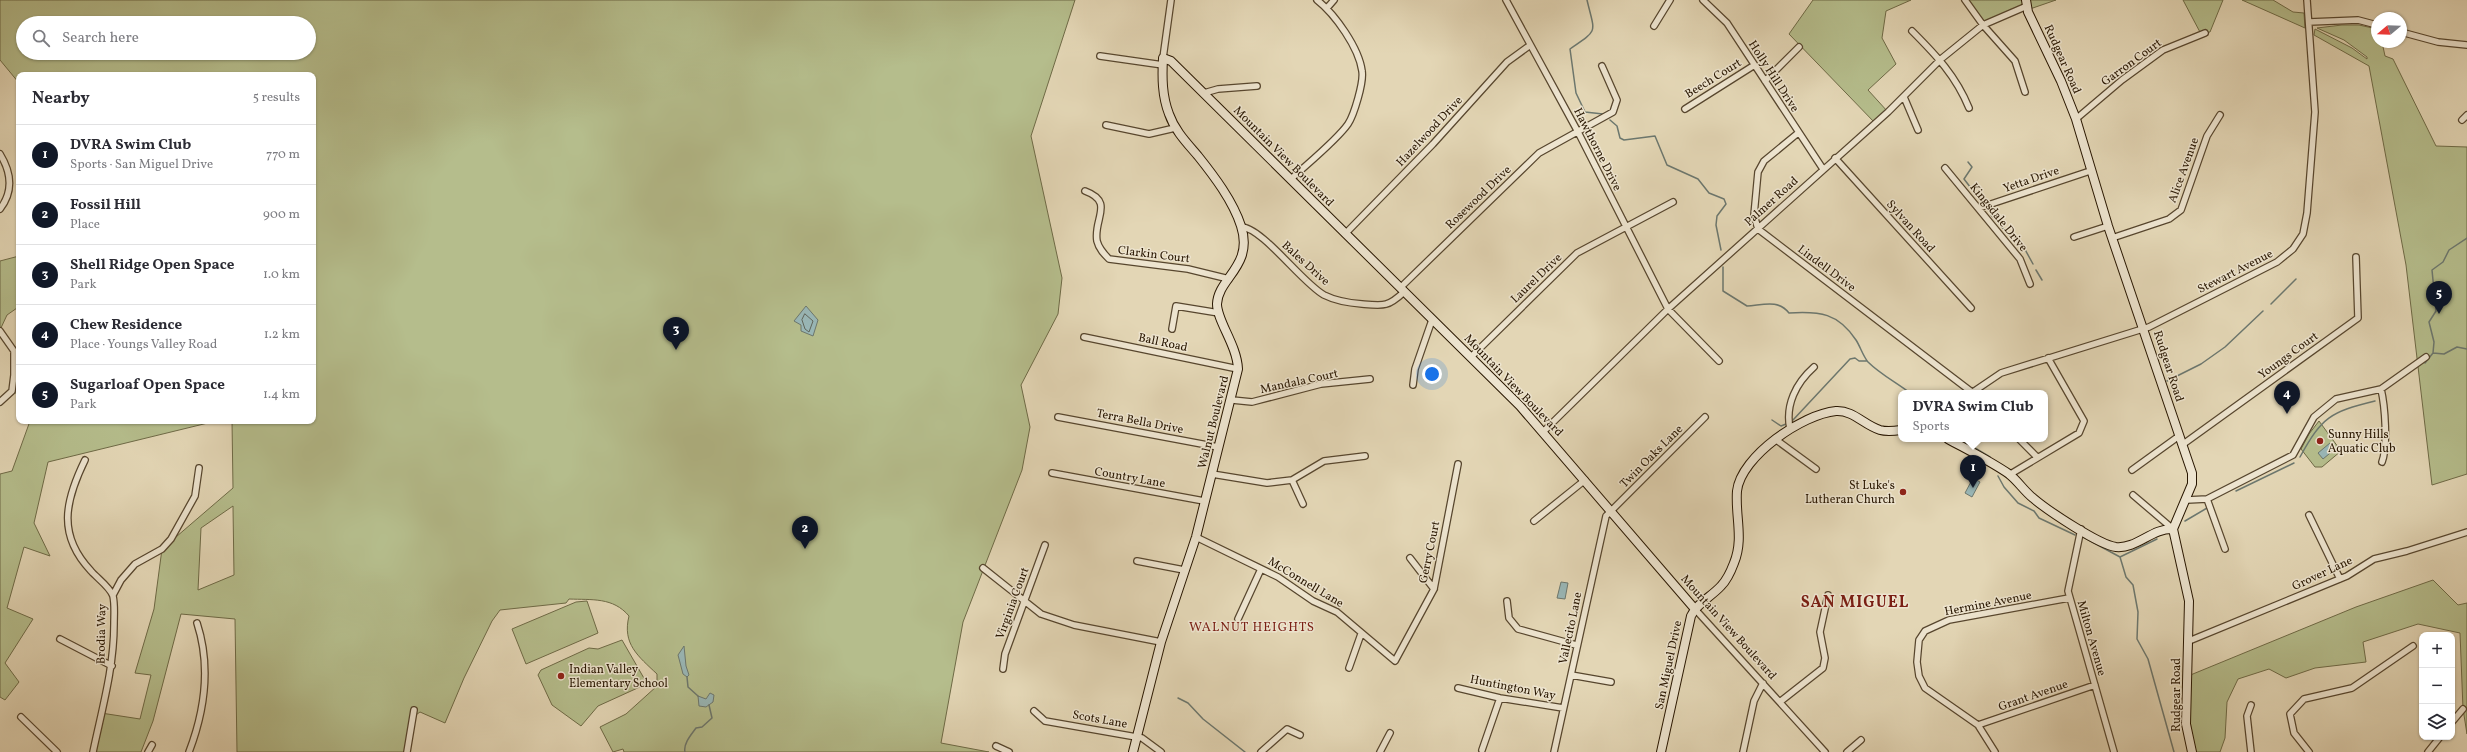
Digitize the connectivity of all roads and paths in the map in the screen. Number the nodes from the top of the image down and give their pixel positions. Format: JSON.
{"nodes":[{"id":1,"x":1171,"y":0,"type":"edge"},
{"id":2,"x":1317,"y":0,"type":"edge"},
{"id":3,"x":1334,"y":0,"type":"edge"},
{"id":4,"x":1506,"y":0,"type":"edge"},
{"id":5,"x":1670,"y":0,"type":"edge"},
{"id":6,"x":1703,"y":0,"type":"edge"},
{"id":7,"x":1965,"y":0,"type":"edge"},
{"id":8,"x":2307,"y":0,"type":"edge"},
{"id":9,"x":2026,"y":3,"type":"edge"},
{"id":10,"x":1327,"y":8,"type":"junction"},
{"id":11,"x":2309,"y":22,"type":"junction"},
{"id":12,"x":2371,"y":23,"type":"edge"},
{"id":13,"x":1983,"y":25,"type":"junction"},
{"id":14,"x":1654,"y":26,"type":"dead end"},
{"id":15,"x":1912,"y":31,"type":"dead end"},
{"id":16,"x":2205,"y":33,"type":"dead end"},
{"id":17,"x":2407,"y":34,"type":"edge"},
{"id":18,"x":2467,"y":44,"type":"edge"},
{"id":19,"x":1529,"y":46,"type":"junction"},
{"id":20,"x":1799,"y":47,"type":"dead end"},
{"id":21,"x":1100,"y":56,"type":"dead end"},
{"id":22,"x":1941,"y":59,"type":"junction"},
{"id":23,"x":1163,"y":61,"type":"junction"},
{"id":24,"x":1602,"y":66,"type":"dead end"},
{"id":25,"x":1753,"y":66,"type":"junction"},
{"id":26,"x":1765,"y":81,"type":"junction"},
{"id":27,"x":1257,"y":86,"type":"dead end"},
{"id":28,"x":2025,"y":92,"type":"dead end"},
{"id":29,"x":1204,"y":93,"type":"junction"},
{"id":30,"x":1904,"y":97,"type":"junction"},
{"id":31,"x":1969,"y":108,"type":"dead end"},
{"id":32,"x":1684,"y":109,"type":"dead end"},
{"id":33,"x":2220,"y":115,"type":"dead end"},
{"id":34,"x":2467,"y":115,"type":"edge"},
{"id":35,"x":2076,"y":119,"type":"junction"},
{"id":36,"x":2462,"y":120,"type":"dead end"},
{"id":37,"x":1106,"y":125,"type":"dead end"},
{"id":38,"x":1175,"y":128,"type":"junction"},
{"id":39,"x":1918,"y":130,"type":"dead end"},
{"id":40,"x":1578,"y":132,"type":"junction"},
{"id":41,"x":1798,"y":133,"type":"junction"},
{"id":42,"x":0,"y":154,"type":"edge"},
{"id":43,"x":1835,"y":158,"type":"junction"},
{"id":44,"x":1945,"y":168,"type":"dead end"},
{"id":45,"x":1823,"y":169,"type":"junction"},
{"id":46,"x":2090,"y":171,"type":"junction"},
{"id":47,"x":1291,"y":179,"type":"junction"},
{"id":48,"x":1085,"y":191,"type":"dead end"},
{"id":49,"x":1673,"y":202,"type":"dead end"},
{"id":50,"x":1979,"y":208,"type":"junction"},
{"id":51,"x":0,"y":209,"type":"edge"},
{"id":52,"x":1625,"y":226,"type":"junction"},
{"id":53,"x":2108,"y":226,"type":"junction"},
{"id":54,"x":1241,"y":227,"type":"junction"},
{"id":55,"x":1758,"y":229,"type":"junction"},
{"id":56,"x":1345,"y":234,"type":"junction"},
{"id":57,"x":2074,"y":237,"type":"dead end"},
{"id":58,"x":2112,"y":238,"type":"junction"},
{"id":59,"x":2356,"y":257,"type":"dead end"},
{"id":60,"x":1229,"y":279,"type":"junction"},
{"id":61,"x":2030,"y":284,"type":"dead end"},
{"id":62,"x":1402,"y":290,"type":"junction"},
{"id":63,"x":1971,"y":308,"type":"dead end"},
{"id":64,"x":1668,"y":309,"type":"junction"},
{"id":65,"x":1219,"y":313,"type":"junction"},
{"id":66,"x":1432,"y":320,"type":"junction"},
{"id":67,"x":2143,"y":328,"type":"junction"},
{"id":68,"x":1172,"y":329,"type":"dead end"},
{"id":69,"x":0,"y":331,"type":"edge"},
{"id":70,"x":1084,"y":337,"type":"dead end"},
{"id":71,"x":1471,"y":357,"type":"junction"},
{"id":72,"x":2426,"y":357,"type":"dead end"},
{"id":73,"x":2048,"y":358,"type":"junction"},
{"id":74,"x":1719,"y":361,"type":"dead end"},
{"id":75,"x":1814,"y":367,"type":"dead end"},
{"id":76,"x":1238,"y":369,"type":"junction"},
{"id":77,"x":1370,"y":379,"type":"dead end"},
{"id":78,"x":1413,"y":385,"type":"dead end"},
{"id":79,"x":2381,"y":389,"type":"junction"},
{"id":80,"x":1970,"y":390,"type":"edge"},
{"id":81,"x":1976,"y":390,"type":"edge"},
{"id":82,"x":1232,"y":400,"type":"junction"},
{"id":83,"x":0,"y":402,"type":"edge"},
{"id":84,"x":1058,"y":417,"type":"dead end"},
{"id":85,"x":1705,"y":417,"type":"dead end"},
{"id":86,"x":1790,"y":429,"type":"junction"},
{"id":87,"x":1898,"y":430,"type":"edge"},
{"id":88,"x":1543,"y":432,"type":"junction"},
{"id":89,"x":2179,"y":436,"type":"junction"},
{"id":90,"x":1776,"y":438,"type":"junction"},
{"id":91,"x":1953,"y":442,"type":"edge"},
{"id":92,"x":2022,"y":442,"type":"edge"},
{"id":93,"x":2182,"y":445,"type":"junction"},
{"id":94,"x":1218,"y":447,"type":"junction"},
{"id":95,"x":1365,"y":456,"type":"dead end"},
{"id":96,"x":2037,"y":457,"type":"junction"},
{"id":97,"x":85,"y":460,"type":"dead end"},
{"id":98,"x":2382,"y":462,"type":"dead end"},
{"id":99,"x":1458,"y":464,"type":"dead end"},
{"id":100,"x":198,"y":468,"type":"dead end"},
{"id":101,"x":1816,"y":469,"type":"dead end"},
{"id":102,"x":2132,"y":470,"type":"dead end"},
{"id":103,"x":1052,"y":473,"type":"dead end"},
{"id":104,"x":1212,"y":474,"type":"junction"},
{"id":105,"x":2009,"y":475,"type":"junction"},
{"id":106,"x":1292,"y":480,"type":"junction"},
{"id":107,"x":1585,"y":480,"type":"junction"},
{"id":108,"x":2133,"y":496,"type":"dead end"},
{"id":109,"x":2207,"y":499,"type":"junction"},
{"id":110,"x":2186,"y":500,"type":"junction"},
{"id":111,"x":1204,"y":501,"type":"junction"},
{"id":112,"x":1303,"y":504,"type":"dead end"},
{"id":113,"x":1611,"y":510,"type":"junction"},
{"id":114,"x":2309,"y":515,"type":"dead end"},
{"id":115,"x":1534,"y":521,"type":"dead end"},
{"id":116,"x":2081,"y":529,"type":"junction"},
{"id":117,"x":2174,"y":529,"type":"junction"},
{"id":118,"x":2467,"y":532,"type":"edge"},
{"id":119,"x":1196,"y":537,"type":"junction"},
{"id":120,"x":1045,"y":545,"type":"dead end"},
{"id":121,"x":2225,"y":549,"type":"dead end"},
{"id":122,"x":1410,"y":558,"type":"dead end"},
{"id":123,"x":1137,"y":561,"type":"dead end"},
{"id":124,"x":983,"y":568,"type":"dead end"},
{"id":125,"x":1261,"y":569,"type":"junction"},
{"id":126,"x":1184,"y":570,"type":"junction"},
{"id":127,"x":2340,"y":579,"type":"junction"},
{"id":128,"x":1434,"y":589,"type":"junction"},
{"id":129,"x":1828,"y":595,"type":"dead end"},
{"id":130,"x":113,"y":596,"type":"junction"},
{"id":131,"x":2069,"y":598,"type":"junction"},
{"id":132,"x":1507,"y":600,"type":"dead end"},
{"id":133,"x":1024,"y":601,"type":"junction"},
{"id":134,"x":1694,"y":608,"type":"junction"},
{"id":135,"x":1238,"y":619,"type":"dead end"},
{"id":136,"x":197,"y":623,"type":"dead end"},
{"id":137,"x":1361,"y":634,"type":"junction"},
{"id":138,"x":60,"y":639,"type":"dead end"},
{"id":139,"x":2189,"y":641,"type":"junction"},
{"id":140,"x":1161,"y":642,"type":"junction"},
{"id":141,"x":1576,"y":645,"type":"junction"},
{"id":142,"x":2413,"y":646,"type":"dead end"},
{"id":143,"x":1395,"y":661,"type":"joint"},
{"id":144,"x":112,"y":666,"type":"junction"},
{"id":145,"x":1350,"y":668,"type":"dead end"},
{"id":146,"x":1003,"y":669,"type":"dead end"},
{"id":147,"x":1571,"y":675,"type":"junction"},
{"id":148,"x":1611,"y":682,"type":"dead end"},
{"id":149,"x":1763,"y":683,"type":"junction"},
{"id":150,"x":2094,"y":685,"type":"junction"},
{"id":151,"x":1458,"y":688,"type":"dead end"},
{"id":152,"x":1500,"y":698,"type":"junction"},
{"id":153,"x":1781,"y":701,"type":"junction"},
{"id":154,"x":2251,"y":704,"type":"dead end"},
{"id":155,"x":1563,"y":708,"type":"junction"},
{"id":156,"x":2463,"y":709,"type":"dead end"},
{"id":157,"x":414,"y":710,"type":"dead end"},
{"id":158,"x":1034,"y":711,"type":"dead end"},
{"id":159,"x":21,"y":717,"type":"dead end"},
{"id":160,"x":2455,"y":718,"type":"edge"},
{"id":161,"x":1978,"y":725,"type":"junction"},
{"id":162,"x":1390,"y":733,"type":"dead end"},
{"id":163,"x":1300,"y":735,"type":"dead end"},
{"id":164,"x":1138,"y":737,"type":"junction"},
{"id":165,"x":1861,"y":740,"type":"dead end"},
{"id":166,"x":2438,"y":740,"type":"edge"},
{"id":167,"x":152,"y":745,"type":"dead end"},
{"id":168,"x":996,"y":746,"type":"dead end"},
{"id":169,"x":1482,"y":750,"type":"dead end"},
{"id":170,"x":57,"y":752,"type":"edge"},
{"id":171,"x":93,"y":752,"type":"edge"},
{"id":172,"x":148,"y":752,"type":"edge"},
{"id":173,"x":189,"y":752,"type":"edge"},
{"id":174,"x":407,"y":752,"type":"edge"},
{"id":175,"x":1009,"y":752,"type":"edge"},
{"id":176,"x":1133,"y":752,"type":"edge"},
{"id":177,"x":1161,"y":752,"type":"edge"},
{"id":178,"x":1261,"y":752,"type":"edge"},
{"id":179,"x":1380,"y":752,"type":"edge"},
{"id":180,"x":1554,"y":752,"type":"edge"},
{"id":181,"x":1661,"y":752,"type":"edge"},
{"id":182,"x":1742,"y":752,"type":"edge"},
{"id":183,"x":1825,"y":752,"type":"edge"},
{"id":184,"x":1847,"y":752,"type":"edge"},
{"id":185,"x":1995,"y":752,"type":"edge"},
{"id":186,"x":2114,"y":752,"type":"edge"},
{"id":187,"x":2192,"y":752,"type":"edge"},
{"id":188,"x":2251,"y":752,"type":"edge"},
{"id":189,"x":2309,"y":752,"type":"edge"},
{"id":190,"x":2428,"y":752,"type":"edge"}],
"edges":[{"from":1,"to":23,"type":"street","name":"Walnut Boulevard"},
{"from":2,"to":10,"type":"street"},
{"from":3,"to":10,"type":"street"},
{"from":4,"to":19,"type":"street","name":"Hawthorne Drive"},
{"from":5,"to":14,"type":"street"},
{"from":6,"to":25,"type":"street","name":"Holly Hill Drive"},
{"from":7,"to":13,"type":"street"},
{"from":8,"to":11,"type":"street","name":"Stewart Avenue"},
{"from":9,"to":13,"type":"street","name":"Palmer Road"},
{"from":9,"to":35,"type":"street","name":"Rudgear Road"},
{"from":10,"to":47,"type":"street"},
{"from":11,"to":12,"type":"street"},
{"from":11,"to":67,"type":"street","name":"Stewart Avenue"},
{"from":13,"to":22,"type":"street","name":"Palmer Road"},
{"from":13,"to":28,"type":"street"},
{"from":15,"to":22,"type":"street"},
{"from":16,"to":35,"type":"street","name":"Garron Court"},
{"from":17,"to":18,"type":"street"},
{"from":19,"to":40,"type":"street","name":"Hawthorne Drive"},
{"from":19,"to":56,"type":"street","name":"Hazelwood Drive"},
{"from":20,"to":26,"type":"street"},
{"from":21,"to":23,"type":"street"},
{"from":22,"to":30,"type":"street","name":"Palmer Road"},
{"from":22,"to":31,"type":"street"},
{"from":23,"to":29,"type":"street","name":"Mountain View Boulevard"},
{"from":23,"to":38,"type":"street","name":"Walnut Boulevard"},
{"from":24,"to":40,"type":"street","name":"Rosewood Drive"},
{"from":25,"to":26,"type":"street","name":"Holly Hill Drive"},
{"from":25,"to":32,"type":"street","name":"Beech Court"},
{"from":26,"to":41,"type":"street","name":"Holly Hill Drive"},
{"from":27,"to":29,"type":"street"},
{"from":29,"to":47,"type":"street","name":"Mountain View Boulevard"},
{"from":30,"to":39,"type":"street"},
{"from":30,"to":43,"type":"street","name":"Palmer Road"},
{"from":33,"to":58,"type":"street","name":"Alice Avenue"},
{"from":34,"to":36,"type":"street"},
{"from":35,"to":46,"type":"street","name":"Rudgear Road"},
{"from":37,"to":38,"type":"street"},
{"from":38,"to":54,"type":"street","name":"Walnut Boulevard"},
{"from":40,"to":52,"type":"street","name":"Hawthorne Drive"},
{"from":40,"to":62,"type":"street","name":"Rosewood Drive"},
{"from":41,"to":45,"type":"street","name":"Holly Hill Drive"},
{"from":41,"to":55,"type":"street"},
{"from":42,"to":51,"type":"street"},
{"from":43,"to":45,"type":"street","name":"Palmer Road"},
{"from":43,"to":63,"type":"street","name":"Sylvan Road"},
{"from":44,"to":50,"type":"street","name":"Kingsdale Drive"},
{"from":45,"to":55,"type":"street","name":"Palmer Road"},
{"from":46,"to":50,"type":"street","name":"Yetta Drive"},
{"from":46,"to":53,"type":"street","name":"Rudgear Road"},
{"from":47,"to":56,"type":"street","name":"Mountain View Boulevard"},
{"from":48,"to":60,"type":"street","name":"Clarkin Court"},
{"from":49,"to":52,"type":"street","name":"Laurel Drive"},
{"from":50,"to":61,"type":"street","name":"Kingsdale Drive"},
{"from":52,"to":64,"type":"street","name":"Hawthorne Drive"},
{"from":52,"to":71,"type":"street","name":"Laurel Drive"},
{"from":53,"to":57,"type":"street"},
{"from":53,"to":58,"type":"street","name":"Rudgear Road"},
{"from":54,"to":60,"type":"street","name":"Walnut Boulevard"},
{"from":54,"to":62,"type":"street","name":"Bales Drive"},
{"from":55,"to":64,"type":"street","name":"Palmer Road"},
{"from":55,"to":80,"type":"street","name":"Lindell Drive"},
{"from":56,"to":62,"type":"street","name":"Mountain View Boulevard"},
{"from":58,"to":67,"type":"street","name":"Rudgear Road"},
{"from":59,"to":93,"type":"street","name":"Youngs Court"},
{"from":60,"to":65,"type":"street","name":"Walnut Boulevard"},
{"from":62,"to":66,"type":"street","name":"Mountain View Boulevard"},
{"from":64,"to":74,"type":"street","name":"Hawthorne Drive"},
{"from":64,"to":88,"type":"street","name":"Palmer Road"},
{"from":65,"to":68,"type":"street"},
{"from":65,"to":76,"type":"street","name":"Walnut Boulevard"},
{"from":66,"to":71,"type":"street","name":"Mountain View Boulevard"},
{"from":66,"to":78,"type":"street"},
{"from":67,"to":73,"type":"street","name":"Stewart Avenue"},
{"from":67,"to":89,"type":"street","name":"Rudgear Road"},
{"from":69,"to":83,"type":"street"},
{"from":70,"to":76,"type":"street","name":"Ball Road"},
{"from":71,"to":88,"type":"street","name":"Mountain View Boulevard"},
{"from":72,"to":79,"type":"street"},
{"from":73,"to":81,"type":"street","name":"Stewart Avenue"},
{"from":73,"to":96,"type":"street"},
{"from":75,"to":86,"type":"street"},
{"from":76,"to":82,"type":"street","name":"Walnut Boulevard"},
{"from":77,"to":82,"type":"street","name":"Mandala Court"},
{"from":79,"to":98,"type":"street"},
{"from":79,"to":109,"type":"street"},
{"from":82,"to":94,"type":"street","name":"Walnut Boulevard"},
{"from":84,"to":94,"type":"street","name":"Terra Bella Drive"},
{"from":85,"to":113,"type":"street","name":"Twin Oaks Lane"},
{"from":86,"to":87,"type":"street","name":"San Miguel Drive"},
{"from":86,"to":90,"type":"street","name":"San Miguel Drive"},
{"from":88,"to":107,"type":"street","name":"Mountain View Boulevard"},
{"from":89,"to":93,"type":"street","name":"Rudgear Road"},
{"from":89,"to":102,"type":"street"},
{"from":90,"to":101,"type":"street"},
{"from":90,"to":134,"type":"street","name":"San Miguel Drive"},
{"from":91,"to":105,"type":"street"},
{"from":92,"to":96,"type":"street"},
{"from":93,"to":110,"type":"street","name":"Rudgear Road"},
{"from":94,"to":104,"type":"street","name":"Walnut Boulevard"},
{"from":95,"to":106,"type":"street"},
{"from":96,"to":105,"type":"street"},
{"from":97,"to":130,"type":"street","name":"Brodia Way"},
{"from":99,"to":128,"type":"street","name":"Gerry Court"},
{"from":100,"to":130,"type":"street"},
{"from":103,"to":111,"type":"street","name":"Country Lane"},
{"from":104,"to":106,"type":"street"},
{"from":104,"to":111,"type":"street","name":"Walnut Boulevard"},
{"from":105,"to":116,"type":"street"},
{"from":106,"to":112,"type":"street"},
{"from":107,"to":113,"type":"street","name":"Mountain View Boulevard"},
{"from":107,"to":115,"type":"street"},
{"from":108,"to":117,"type":"street"},
{"from":109,"to":110,"type":"street"},
{"from":109,"to":121,"type":"street"},
{"from":110,"to":117,"type":"street","name":"Rudgear Road"},
{"from":111,"to":119,"type":"street","name":"Walnut Boulevard"},
{"from":113,"to":134,"type":"street","name":"Mountain View Boulevard"},
{"from":113,"to":141,"type":"street","name":"Vallecito Lane"},
{"from":114,"to":127,"type":"street"},
{"from":116,"to":117,"type":"street"},
{"from":116,"to":131,"type":"street","name":"Milton Avenue"},
{"from":117,"to":139,"type":"street","name":"Rudgear Road"},
{"from":118,"to":127,"type":"street","name":"Grover Lane"},
{"from":119,"to":125,"type":"street","name":"McConnell Lane"},
{"from":119,"to":126,"type":"street","name":"Walnut Boulevard"},
{"from":120,"to":133,"type":"street","name":"Virginia Court"},
{"from":122,"to":128,"type":"street"},
{"from":123,"to":126,"type":"street"},
{"from":124,"to":133,"type":"street"},
{"from":125,"to":135,"type":"street"},
{"from":125,"to":137,"type":"street","name":"McConnell Lane"},
{"from":126,"to":140,"type":"street","name":"Walnut Boulevard"},
{"from":127,"to":139,"type":"street","name":"Grover Lane"},
{"from":128,"to":143,"type":"street","name":"Gerry Court"},
{"from":129,"to":153,"type":"street"},
{"from":130,"to":144,"type":"street","name":"Brodia Way"},
{"from":131,"to":150,"type":"street","name":"Milton Avenue"},
{"from":131,"to":161,"type":"street","name":"Hermine Avenue"},
{"from":132,"to":141,"type":"street"},
{"from":133,"to":140,"type":"street"},
{"from":133,"to":146,"type":"street","name":"Virginia Court"},
{"from":134,"to":149,"type":"street","name":"Mountain View Boulevard"},
{"from":134,"to":181,"type":"street","name":"San Miguel Drive"},
{"from":136,"to":173,"type":"street"},
{"from":137,"to":143,"type":"street","name":"McConnell Lane"},
{"from":137,"to":145,"type":"street"},
{"from":138,"to":144,"type":"street"},
{"from":139,"to":187,"type":"street","name":"Rudgear Road"},
{"from":140,"to":164,"type":"street","name":"Walnut Boulevard"},
{"from":141,"to":147,"type":"street","name":"Vallecito Lane"},
{"from":142,"to":189,"type":"street"},
{"from":144,"to":171,"type":"street","name":"Brodia Way"},
{"from":147,"to":148,"type":"street"},
{"from":147,"to":155,"type":"street","name":"Vallecito Lane"},
{"from":149,"to":153,"type":"street","name":"Mountain View Boulevard"},
{"from":149,"to":182,"type":"street"},
{"from":150,"to":161,"type":"street","name":"Grant Avenue"},
{"from":150,"to":186,"type":"street","name":"Milton Avenue"},
{"from":151,"to":152,"type":"street","name":"Huntington Way"},
{"from":152,"to":155,"type":"street","name":"Huntington Way"},
{"from":152,"to":169,"type":"street"},
{"from":153,"to":183,"type":"street","name":"Mountain View Boulevard"},
{"from":154,"to":188,"type":"street"},
{"from":155,"to":180,"type":"street","name":"Vallecito Lane"},
{"from":156,"to":160,"type":"street"},
{"from":157,"to":174,"type":"street"},
{"from":158,"to":164,"type":"street","name":"Scots Lane"},
{"from":159,"to":170,"type":"street"},
{"from":161,"to":185,"type":"street","name":"Hermine Avenue"},
{"from":162,"to":179,"type":"street"},
{"from":163,"to":178,"type":"street"},
{"from":164,"to":176,"type":"street","name":"Walnut Boulevard"},
{"from":164,"to":177,"type":"street","name":"Scots Lane"},
{"from":165,"to":184,"type":"street"},
{"from":166,"to":190,"type":"street"},
{"from":167,"to":172,"type":"street"},
{"from":168,"to":175,"type":"street"}]}
